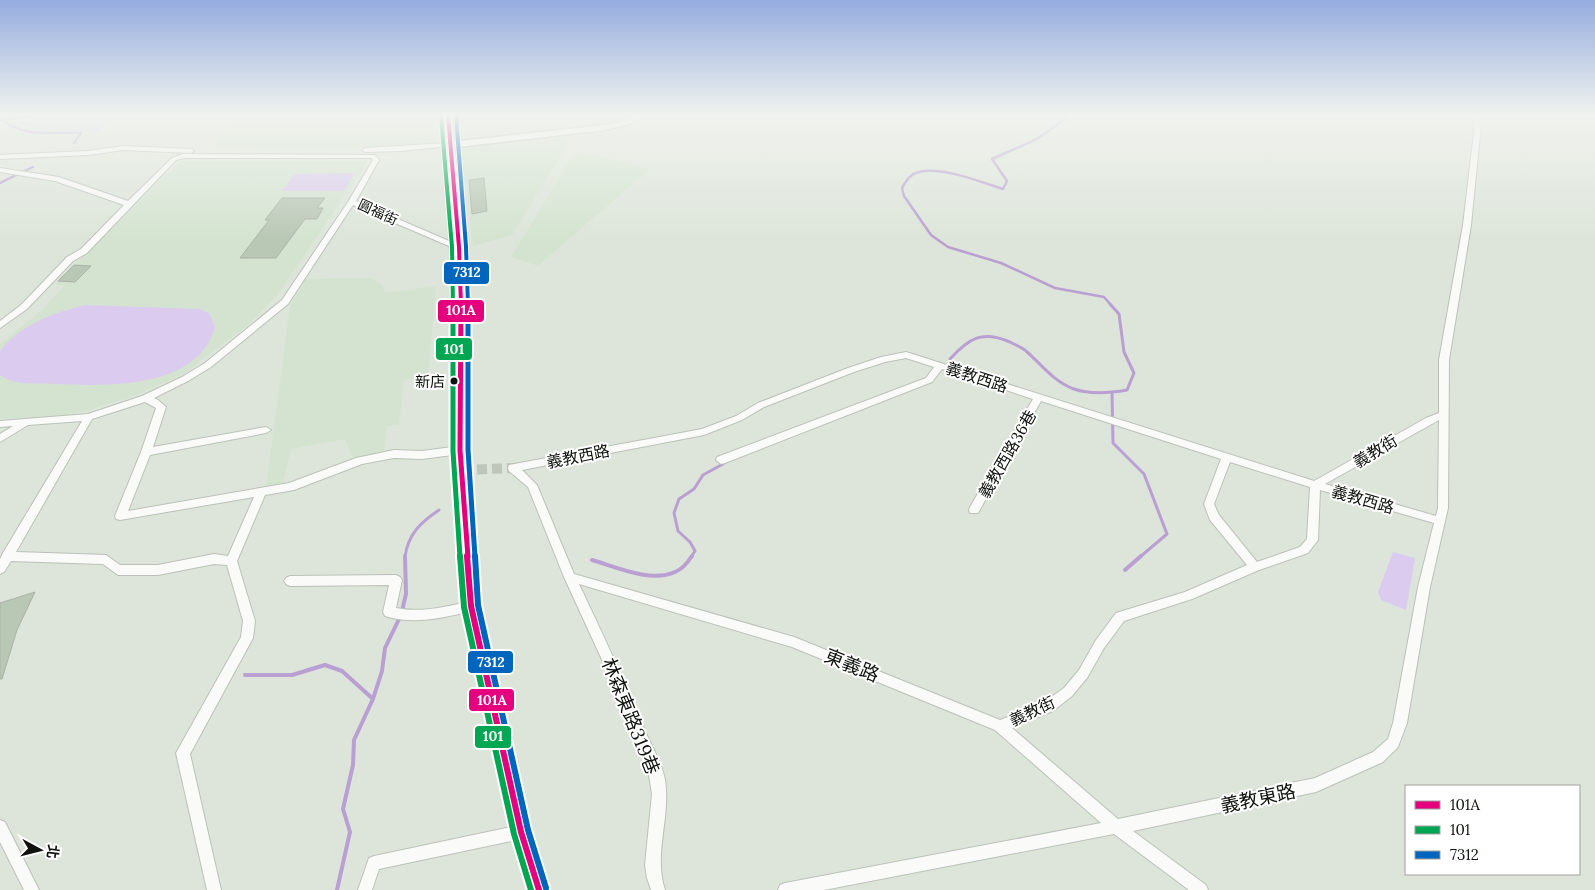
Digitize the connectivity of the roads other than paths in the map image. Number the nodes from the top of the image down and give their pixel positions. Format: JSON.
{"nodes":[{"id":1,"x":181,"y":157,"type":"edge"},
{"id":2,"x":373,"y":157,"type":"edge"},
{"id":3,"x":450,"y":157,"type":"edge"},
{"id":4,"x":1474,"y":157,"type":"edge"},
{"id":5,"x":0,"y":170,"type":"edge"},
{"id":6,"x":352,"y":202,"type":"junction"},
{"id":7,"x":128,"y":204,"type":"junction"},
{"id":8,"x":459,"y":247,"type":"junction"},
{"id":9,"x":0,"y":324,"type":"edge"},
{"id":10,"x":940,"y":365,"type":"junction"},
{"id":11,"x":1039,"y":397,"type":"junction"},
{"id":12,"x":145,"y":398,"type":"junction"},
{"id":13,"x":1444,"y":415,"type":"junction"},
{"id":14,"x":89,"y":417,"type":"junction"},
{"id":15,"x":26,"y":423,"type":"junction"},
{"id":16,"x":0,"y":424,"type":"edge"},
{"id":17,"x":266,"y":430,"type":"dead end"},
{"id":18,"x":0,"y":438,"type":"edge"},
{"id":19,"x":460,"y":450,"type":"junction"},
{"id":20,"x":146,"y":452,"type":"junction"},
{"id":21,"x":1227,"y":458,"type":"junction"},
{"id":22,"x":721,"y":460,"type":"dead end"},
{"id":23,"x":1315,"y":485,"type":"junction"},
{"id":24,"x":262,"y":491,"type":"junction"},
{"id":25,"x":974,"y":510,"type":"dead end"},
{"id":26,"x":1440,"y":521,"type":"junction"},
{"id":27,"x":7,"y":556,"type":"junction"},
{"id":28,"x":231,"y":561,"type":"junction"},
{"id":29,"x":1255,"y":567,"type":"junction"},
{"id":30,"x":0,"y":569,"type":"edge"},
{"id":31,"x":570,"y":577,"type":"junction"},
{"id":32,"x":290,"y":581,"type":"dead end"},
{"id":33,"x":471,"y":606,"type":"junction"},
{"id":34,"x":1000,"y":726,"type":"junction"},
{"id":35,"x":0,"y":827,"type":"edge"},
{"id":36,"x":1116,"y":827,"type":"junction"},
{"id":37,"x":520,"y":832,"type":"junction"},
{"id":38,"x":32,"y":890,"type":"edge"},
{"id":39,"x":214,"y":890,"type":"edge"},
{"id":40,"x":365,"y":890,"type":"edge"},
{"id":41,"x":539,"y":890,"type":"edge"},
{"id":42,"x":658,"y":890,"type":"edge"},
{"id":43,"x":785,"y":890,"type":"edge"},
{"id":44,"x":1201,"y":890,"type":"edge"}],
"edges":[{"from":1,"to":7,"type":"street","name":"圓福街"},
{"from":2,"to":6,"type":"street","name":"圓福街"},
{"from":3,"to":8,"type":"main road"},
{"from":4,"to":13,"type":"street"},
{"from":5,"to":7,"type":"street"},
{"from":6,"to":8,"type":"street","name":"圓福街"},
{"from":6,"to":12,"type":"street"},
{"from":7,"to":9,"type":"street"},
{"from":8,"to":19,"type":"main road"},
{"from":10,"to":11,"type":"street","name":"義教西路"},
{"from":10,"to":22,"type":"street"},
{"from":10,"to":31,"type":"street","name":"義教西路"},
{"from":11,"to":21,"type":"street","name":"義教西路"},
{"from":11,"to":25,"type":"street","name":"義教西路36巷"},
{"from":12,"to":14,"type":"street"},
{"from":12,"to":20,"type":"street"},
{"from":13,"to":23,"type":"street","name":"義教街"},
{"from":13,"to":26,"type":"street","name":"義教東路"},
{"from":14,"to":15,"type":"street"},
{"from":14,"to":27,"type":"street"},
{"from":15,"to":16,"type":"street"},
{"from":15,"to":18,"type":"street"},
{"from":17,"to":20,"type":"street"},
{"from":19,"to":24,"type":"street"},
{"from":19,"to":33,"type":"main road"},
{"from":20,"to":24,"type":"street"},
{"from":21,"to":23,"type":"street","name":"義教西路"},
{"from":21,"to":29,"type":"street"},
{"from":23,"to":26,"type":"street","name":"義教西路"},
{"from":23,"to":29,"type":"street","name":"義教街"},
{"from":24,"to":28,"type":"street"},
{"from":26,"to":36,"type":"street","name":"義教東路"},
{"from":27,"to":28,"type":"street"},
{"from":27,"to":30,"type":"street"},
{"from":28,"to":39,"type":"street"},
{"from":29,"to":34,"type":"street","name":"義教街"},
{"from":31,"to":34,"type":"street","name":"東義路"},
{"from":31,"to":42,"type":"street","name":"林森東路319巷"},
{"from":32,"to":33,"type":"street"},
{"from":33,"to":37,"type":"main road"},
{"from":34,"to":36,"type":"street","name":"東義路"},
{"from":35,"to":38,"type":"street"},
{"from":36,"to":43,"type":"street","name":"義教東路"},
{"from":36,"to":44,"type":"street","name":"東義路"},
{"from":37,"to":40,"type":"street"},
{"from":37,"to":41,"type":"main road"}]}
